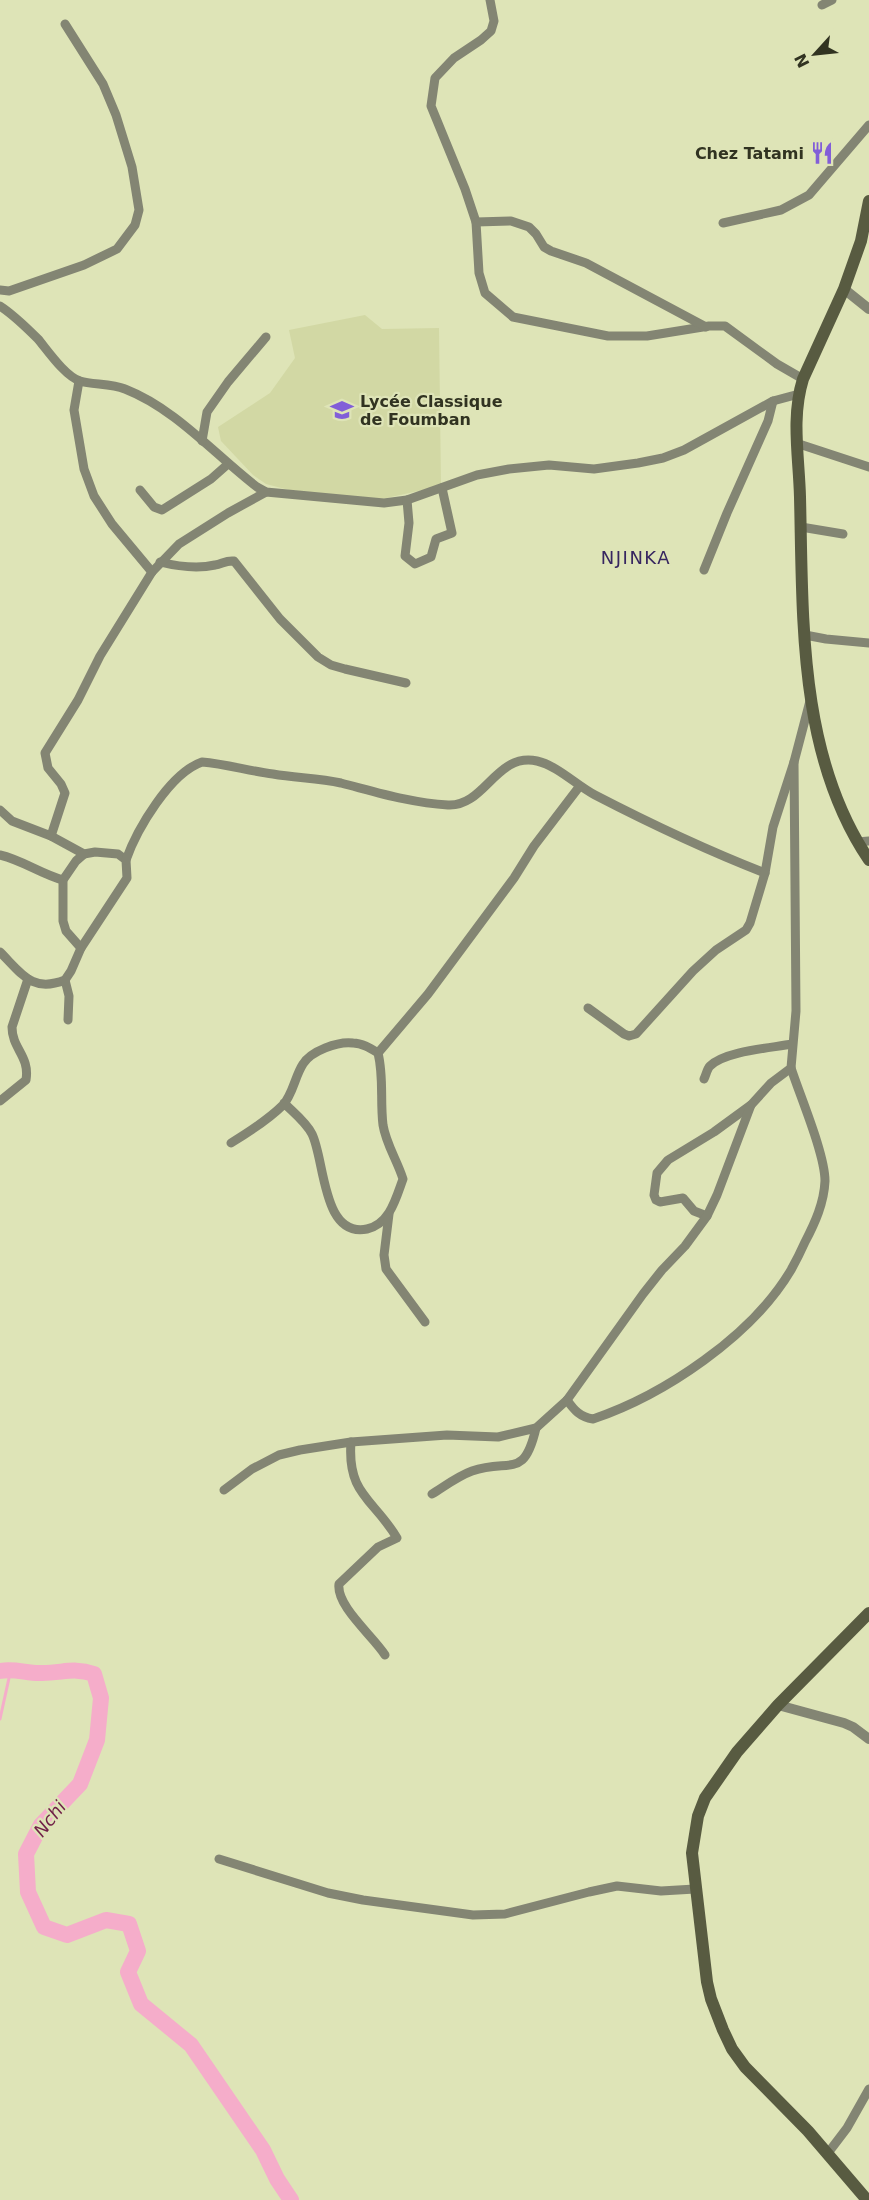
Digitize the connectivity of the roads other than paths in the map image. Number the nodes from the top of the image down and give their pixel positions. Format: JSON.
{"nodes":[{"id":1,"x":490,"y":0,"type":"edge"},
{"id":2,"x":832,"y":0,"type":"edge"},
{"id":3,"x":822,"y":5,"type":"dead end"},
{"id":4,"x":65,"y":24,"type":"dead end"},
{"id":5,"x":869,"y":125,"type":"edge"},
{"id":6,"x":869,"y":201,"type":"edge"},
{"id":7,"x":476,"y":222,"type":"junction"},
{"id":8,"x":723,"y":223,"type":"dead end"},
{"id":9,"x":844,"y":289,"type":"junction"},
{"id":10,"x":0,"y":290,"type":"edge"},
{"id":11,"x":0,"y":306,"type":"edge"},
{"id":12,"x":869,"y":309,"type":"edge"},
{"id":13,"x":706,"y":327,"type":"junction"},
{"id":14,"x":266,"y":337,"type":"dead end"},
{"id":15,"x":803,"y":379,"type":"junction"},
{"id":16,"x":79,"y":381,"type":"junction"},
{"id":17,"x":799,"y":394,"type":"junction"},
{"id":18,"x":773,"y":401,"type":"junction"},
{"id":19,"x":202,"y":441,"type":"junction"},
{"id":20,"x":796,"y":443,"type":"junction"},
{"id":21,"x":228,"y":464,"type":"junction"},
{"id":22,"x":869,"y":467,"type":"edge"},
{"id":23,"x":442,"y":488,"type":"junction"},
{"id":24,"x":140,"y":490,"type":"dead end"},
{"id":25,"x":267,"y":492,"type":"junction"},
{"id":26,"x":407,"y":500,"type":"junction"},
{"id":27,"x":801,"y":527,"type":"junction"},
{"id":28,"x":843,"y":534,"type":"dead end"},
{"id":29,"x":160,"y":562,"type":"junction"},
{"id":30,"x":704,"y":570,"type":"dead end"},
{"id":31,"x":152,"y":572,"type":"junction"},
{"id":32,"x":806,"y":635,"type":"junction"},
{"id":33,"x":869,"y":643,"type":"edge"},
{"id":34,"x":406,"y":683,"type":"dead end"},
{"id":35,"x":810,"y":699,"type":"junction"},
{"id":36,"x":794,"y":762,"type":"junction"},
{"id":37,"x":579,"y":787,"type":"junction"},
{"id":38,"x":0,"y":810,"type":"edge"},
{"id":39,"x":51,"y":836,"type":"junction"},
{"id":40,"x":863,"y":841,"type":"edge"},
{"id":41,"x":84,"y":854,"type":"junction"},
{"id":42,"x":0,"y":855,"type":"edge"},
{"id":43,"x":126,"y":860,"type":"junction"},
{"id":44,"x":869,"y":860,"type":"edge"},
{"id":45,"x":765,"y":873,"type":"junction"},
{"id":46,"x":63,"y":880,"type":"junction"},
{"id":47,"x":81,"y":948,"type":"junction"},
{"id":48,"x":0,"y":952,"type":"edge"},
{"id":49,"x":28,"y":979,"type":"junction"},
{"id":50,"x":65,"y":980,"type":"junction"},
{"id":51,"x":588,"y":1008,"type":"dead end"},
{"id":52,"x":68,"y":1020,"type":"dead end"},
{"id":53,"x":792,"y":1044,"type":"junction"},
{"id":54,"x":378,"y":1053,"type":"junction"},
{"id":55,"x":790,"y":1068,"type":"junction"},
{"id":56,"x":704,"y":1079,"type":"dead end"},
{"id":57,"x":0,"y":1101,"type":"edge"},
{"id":58,"x":284,"y":1103,"type":"junction"},
{"id":59,"x":751,"y":1105,"type":"junction"},
{"id":60,"x":231,"y":1143,"type":"dead end"},
{"id":61,"x":389,"y":1214,"type":"junction"},
{"id":62,"x":707,"y":1216,"type":"junction"},
{"id":63,"x":425,"y":1322,"type":"dead end"},
{"id":64,"x":567,"y":1400,"type":"junction"},
{"id":65,"x":536,"y":1428,"type":"junction"},
{"id":66,"x":351,"y":1442,"type":"junction"},
{"id":67,"x":224,"y":1490,"type":"dead end"},
{"id":68,"x":432,"y":1494,"type":"dead end"},
{"id":69,"x":869,"y":1613,"type":"edge"},
{"id":70,"x":385,"y":1655,"type":"dead end"},
{"id":71,"x":778,"y":1705,"type":"junction"},
{"id":72,"x":869,"y":1739,"type":"edge"},
{"id":73,"x":219,"y":1859,"type":"dead end"},
{"id":74,"x":695,"y":1888,"type":"junction"},
{"id":75,"x":869,"y":2089,"type":"edge"},
{"id":76,"x":828,"y":2153,"type":"junction"},
{"id":77,"x":867,"y":2200,"type":"edge"}],
"edges":[{"from":1,"to":7,"type":"street"},
{"from":2,"to":3,"type":"street"},
{"from":4,"to":10,"type":"street"},
{"from":5,"to":8,"type":"street"},
{"from":6,"to":9,"type":"main road"},
{"from":7,"to":13,"type":"street"},
{"from":7,"to":13,"type":"street"},
{"from":9,"to":12,"type":"street"},
{"from":9,"to":15,"type":"main road"},
{"from":11,"to":16,"type":"street"},
{"from":13,"to":15,"type":"street"},
{"from":14,"to":19,"type":"street"},
{"from":15,"to":17,"type":"main road"},
{"from":16,"to":19,"type":"street"},
{"from":16,"to":31,"type":"street"},
{"from":17,"to":18,"type":"street"},
{"from":17,"to":20,"type":"main road"},
{"from":18,"to":23,"type":"street"},
{"from":18,"to":30,"type":"street"},
{"from":19,"to":21,"type":"street"},
{"from":20,"to":22,"type":"street"},
{"from":20,"to":27,"type":"main road"},
{"from":21,"to":24,"type":"street"},
{"from":21,"to":25,"type":"street"},
{"from":23,"to":26,"type":"street"},
{"from":23,"to":26,"type":"street"},
{"from":25,"to":26,"type":"street"},
{"from":25,"to":29,"type":"street"},
{"from":27,"to":28,"type":"street"},
{"from":27,"to":32,"type":"main road"},
{"from":29,"to":31,"type":"street"},
{"from":29,"to":34,"type":"street"},
{"from":31,"to":39,"type":"street"},
{"from":32,"to":33,"type":"street"},
{"from":32,"to":35,"type":"main road"},
{"from":35,"to":36,"type":"street"},
{"from":35,"to":40,"type":"main road"},
{"from":36,"to":45,"type":"street"},
{"from":36,"to":53,"type":"street"},
{"from":37,"to":43,"type":"street"},
{"from":37,"to":45,"type":"street"},
{"from":37,"to":54,"type":"street"},
{"from":38,"to":39,"type":"street"},
{"from":39,"to":41,"type":"street"},
{"from":40,"to":44,"type":"main road"},
{"from":41,"to":43,"type":"street"},
{"from":41,"to":46,"type":"street"},
{"from":42,"to":46,"type":"street"},
{"from":43,"to":47,"type":"street"},
{"from":45,"to":51,"type":"street"},
{"from":46,"to":47,"type":"street"},
{"from":47,"to":50,"type":"street"},
{"from":48,"to":49,"type":"street"},
{"from":49,"to":50,"type":"street"},
{"from":49,"to":57,"type":"street"},
{"from":50,"to":52,"type":"street"},
{"from":53,"to":55,"type":"street"},
{"from":53,"to":56,"type":"street"},
{"from":54,"to":58,"type":"street"},
{"from":54,"to":61,"type":"street"},
{"from":55,"to":59,"type":"street"},
{"from":55,"to":64,"type":"street"},
{"from":58,"to":60,"type":"street"},
{"from":58,"to":61,"type":"street"},
{"from":59,"to":62,"type":"street"},
{"from":59,"to":62,"type":"street"},
{"from":61,"to":63,"type":"street"},
{"from":62,"to":64,"type":"street"},
{"from":64,"to":65,"type":"street"},
{"from":65,"to":66,"type":"street"},
{"from":65,"to":68,"type":"street"},
{"from":66,"to":67,"type":"street"},
{"from":66,"to":70,"type":"street"},
{"from":69,"to":71,"type":"main road"},
{"from":71,"to":72,"type":"street"},
{"from":71,"to":74,"type":"main road"},
{"from":73,"to":74,"type":"street"},
{"from":74,"to":76,"type":"main road"},
{"from":75,"to":76,"type":"street"},
{"from":76,"to":77,"type":"main road"}]}
